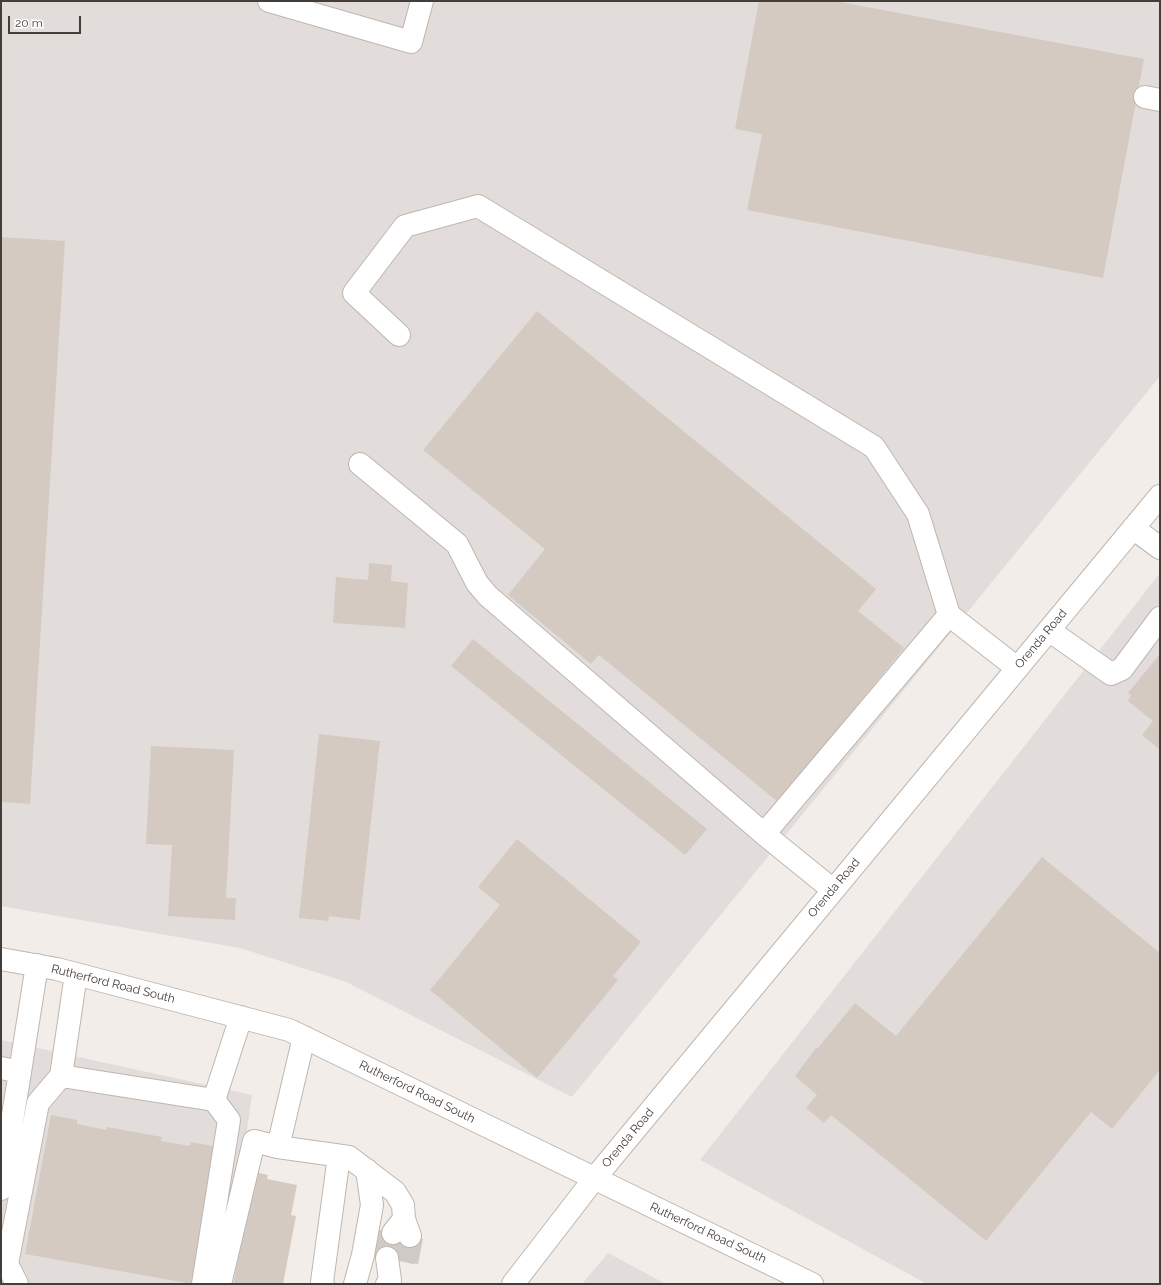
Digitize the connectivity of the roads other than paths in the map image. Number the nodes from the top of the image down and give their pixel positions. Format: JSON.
{"nodes":[{"id":1,"x":269,"y":1,"type":"edge"},
{"id":2,"x":422,"y":1,"type":"edge"},
{"id":3,"x":399,"y":336,"type":"dead end"},
{"id":4,"x":360,"y":464,"type":"dead end"},
{"id":5,"x":1160,"y":496,"type":"edge"},
{"id":6,"x":1133,"y":528,"type":"junction"},
{"id":7,"x":1160,"y":548,"type":"edge"},
{"id":8,"x":949,"y":615,"type":"junction"},
{"id":9,"x":1160,"y":618,"type":"edge"},
{"id":10,"x":1050,"y":630,"type":"junction"},
{"id":11,"x":1017,"y":668,"type":"junction"},
{"id":12,"x":764,"y":834,"type":"junction"},
{"id":13,"x":833,"y":890,"type":"junction"},
{"id":14,"x":1,"y":959,"type":"edge"},
{"id":15,"x":37,"y":966,"type":"junction"},
{"id":16,"x":76,"y":974,"type":"junction"},
{"id":17,"x":241,"y":1017,"type":"junction"},
{"id":18,"x":304,"y":1037,"type":"junction"},
{"id":19,"x":11,"y":1070,"type":"edge"},
{"id":20,"x":61,"y":1076,"type":"junction"},
{"id":21,"x":214,"y":1100,"type":"junction"},
{"id":22,"x":278,"y":1147,"type":"junction"},
{"id":23,"x":339,"y":1156,"type":"junction"},
{"id":24,"x":367,"y":1170,"type":"junction"},
{"id":25,"x":594,"y":1179,"type":"junction"},
{"id":26,"x":1,"y":1189,"type":"edge"},
{"id":27,"x":402,"y":1229,"type":"tunnel mouth"},
{"id":28,"x":396,"y":1260,"type":"tunnel mouth"},
{"id":29,"x":388,"y":1282,"type":"edge"},
{"id":30,"x":17,"y":1284,"type":"edge"},
{"id":31,"x":203,"y":1284,"type":"edge"},
{"id":32,"x":220,"y":1284,"type":"edge"},
{"id":33,"x":323,"y":1284,"type":"edge"},
{"id":34,"x":355,"y":1284,"type":"edge"},
{"id":35,"x":513,"y":1284,"type":"edge"},
{"id":36,"x":812,"y":1284,"type":"edge"}],
"edges":[{"from":1,"to":2,"type":"street"},
{"from":3,"to":8,"type":"street"},
{"from":4,"to":12,"type":"street"},
{"from":5,"to":6,"type":"street","name":"Orenda Road"},
{"from":6,"to":7,"type":"street"},
{"from":6,"to":10,"type":"street","name":"Orenda Road"},
{"from":8,"to":11,"type":"street"},
{"from":8,"to":12,"type":"street"},
{"from":9,"to":10,"type":"street"},
{"from":10,"to":11,"type":"street","name":"Orenda Road"},
{"from":11,"to":13,"type":"street","name":"Orenda Road"},
{"from":12,"to":13,"type":"street"},
{"from":13,"to":25,"type":"street","name":"Orenda Road"},
{"from":14,"to":15,"type":"street","name":"Rutherford Road South"},
{"from":15,"to":16,"type":"street","name":"Rutherford Road South"},
{"from":15,"to":19,"type":"street"},
{"from":16,"to":17,"type":"street","name":"Rutherford Road South"},
{"from":16,"to":20,"type":"street"},
{"from":17,"to":18,"type":"street","name":"Rutherford Road South"},
{"from":17,"to":21,"type":"street"},
{"from":18,"to":22,"type":"street"},
{"from":18,"to":25,"type":"street","name":"Rutherford Road South"},
{"from":19,"to":26,"type":"street"},
{"from":20,"to":21,"type":"street"},
{"from":20,"to":30,"type":"street"},
{"from":21,"to":31,"type":"street"},
{"from":22,"to":23,"type":"street"},
{"from":22,"to":32,"type":"street"},
{"from":23,"to":24,"type":"street"},
{"from":23,"to":33,"type":"street"},
{"from":24,"to":27,"type":"street"},
{"from":24,"to":34,"type":"street"},
{"from":25,"to":35,"type":"street","name":"Orenda Road"},
{"from":25,"to":36,"type":"street","name":"Rutherford Road South"},
{"from":28,"to":29,"type":"street"}]}
